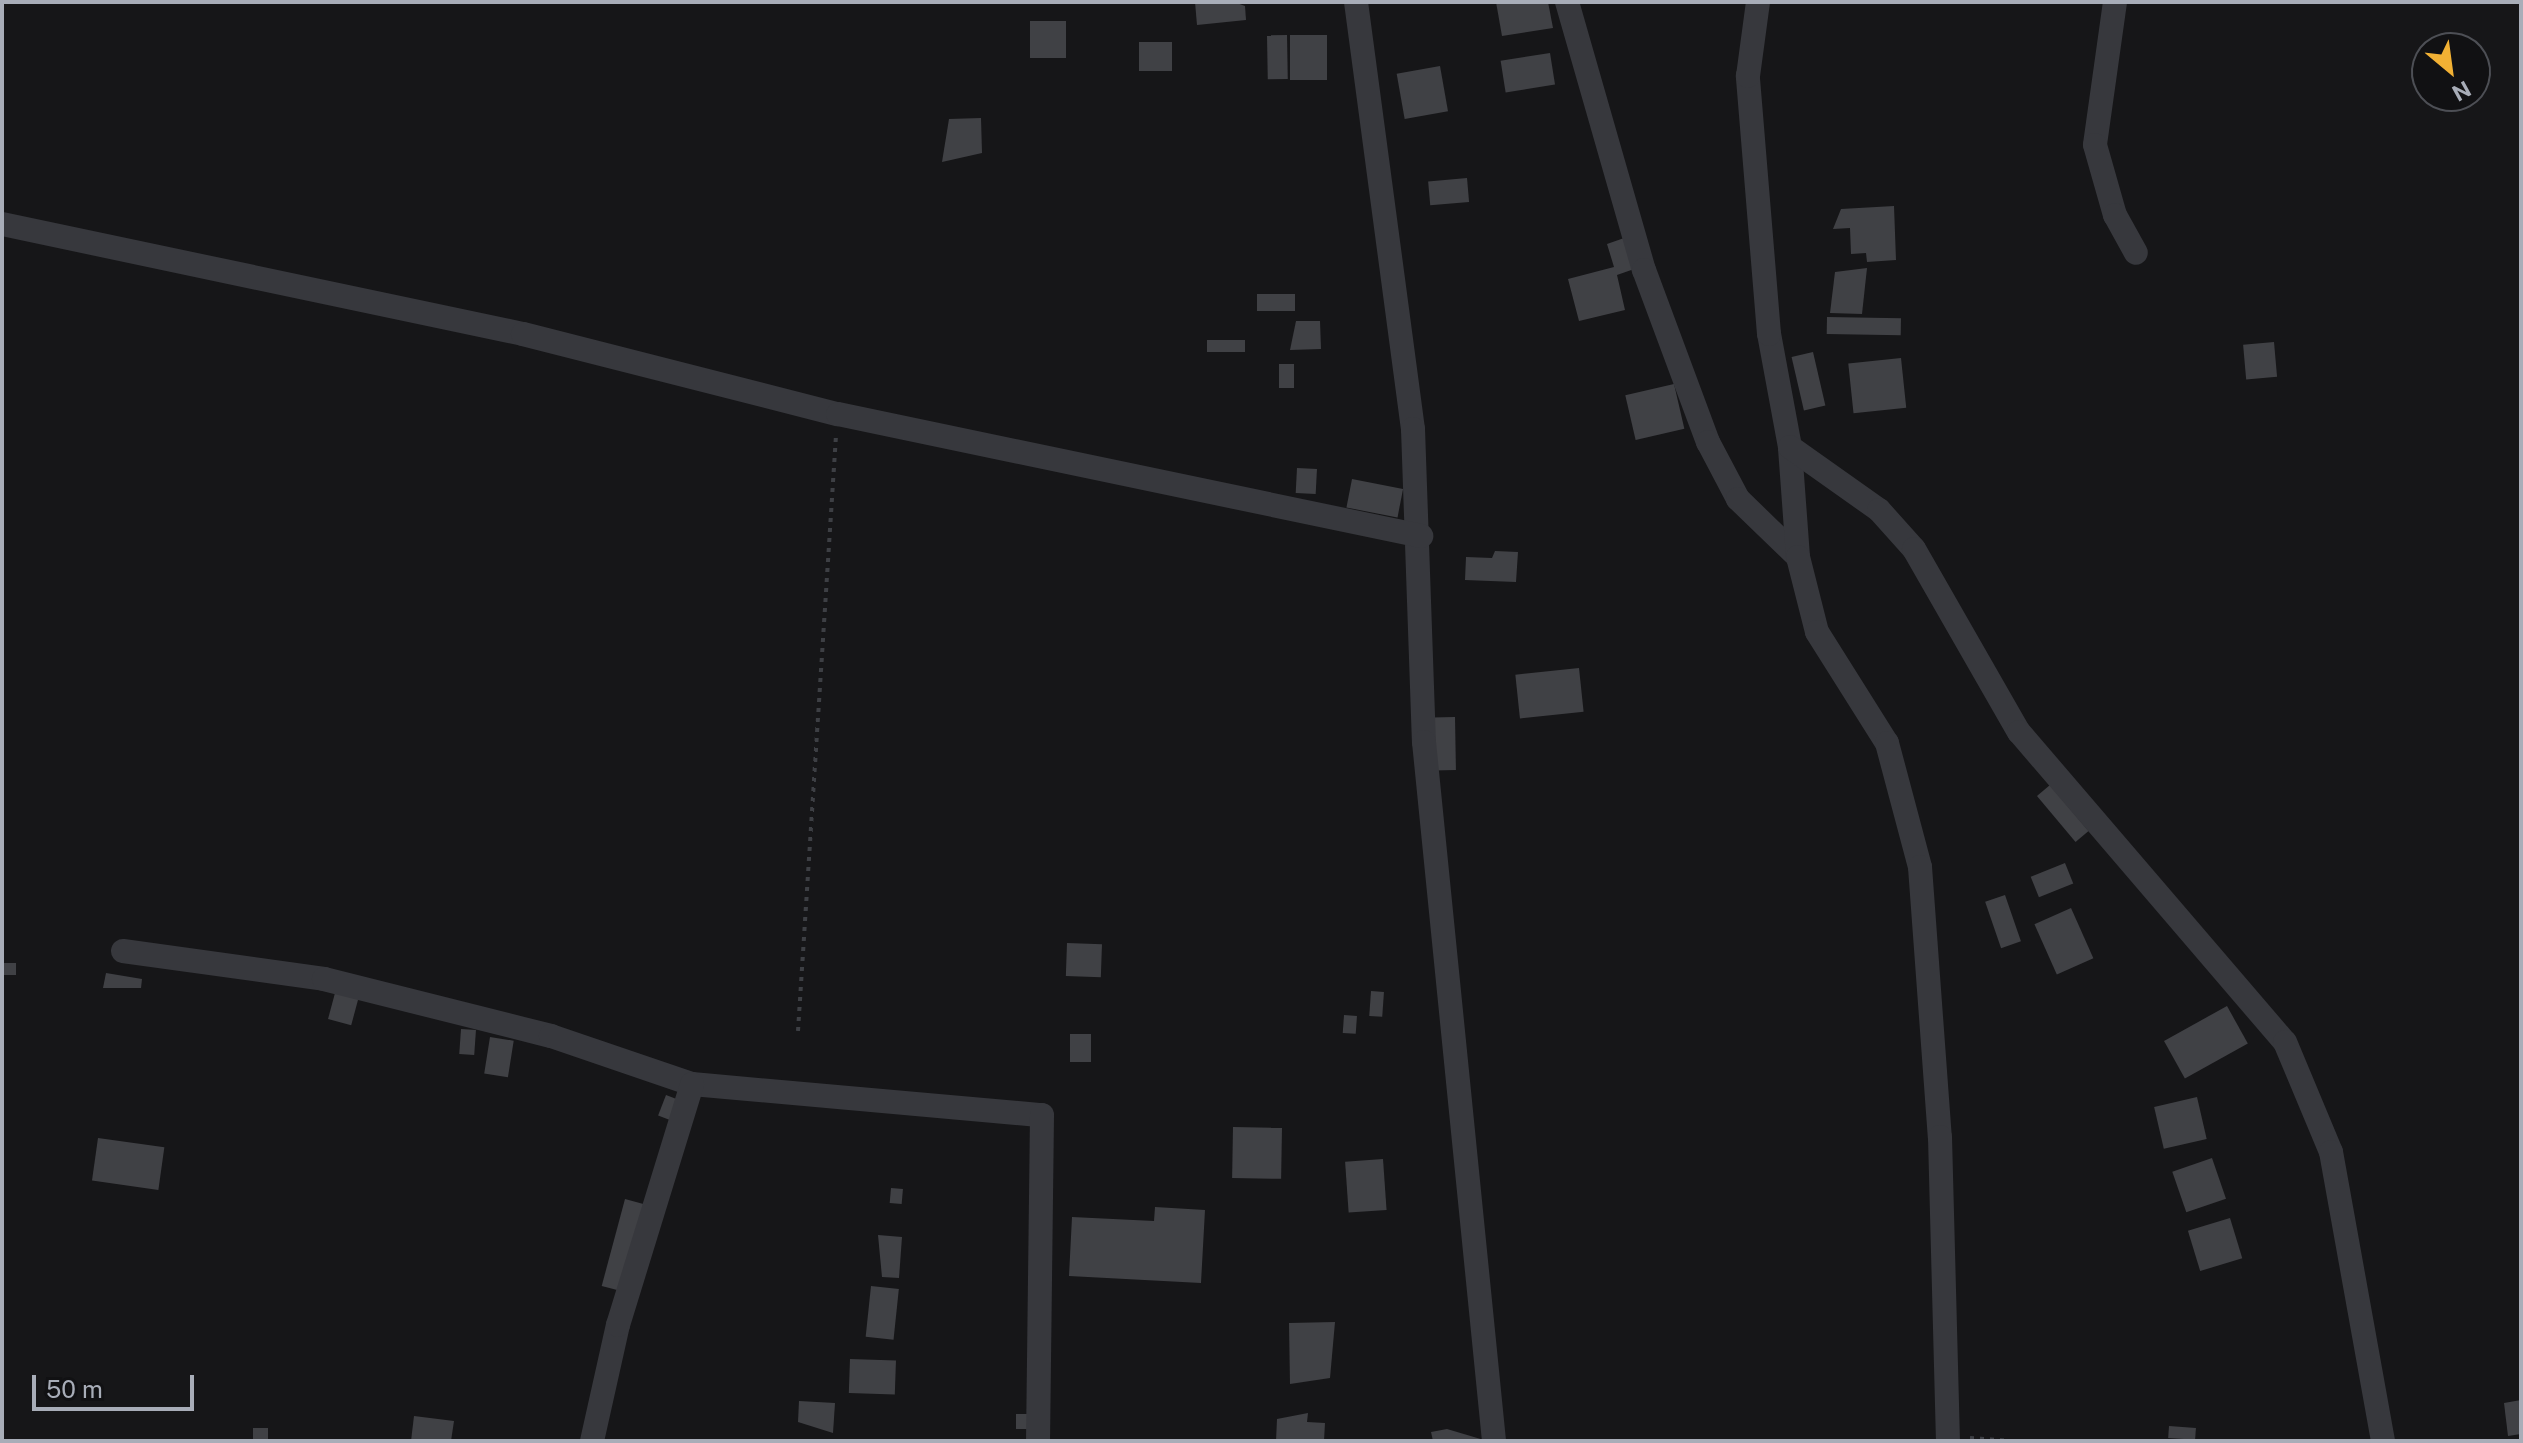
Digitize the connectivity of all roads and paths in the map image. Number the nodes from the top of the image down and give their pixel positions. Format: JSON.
{"nodes":[{"id":1,"x":1356,"y":2,"type":"edge"},
{"id":2,"x":1567,"y":2,"type":"edge"},
{"id":3,"x":1758,"y":2,"type":"edge"},
{"id":4,"x":2115,"y":2,"type":"edge"},
{"id":5,"x":2,"y":224,"type":"edge"},
{"id":6,"x":2136,"y":253,"type":"dead end"},
{"id":7,"x":838,"y":414,"type":"junction"},
{"id":8,"x":1790,"y":447,"type":"junction"},
{"id":9,"x":1421,"y":536,"type":"junction"},
{"id":10,"x":1798,"y":557,"type":"junction"},
{"id":11,"x":123,"y":951,"type":"dead end"},
{"id":12,"x":798,"y":1031,"type":"dead end"},
{"id":13,"x":692,"y":1084,"type":"junction"},
{"id":14,"x":1948,"y":1439,"type":"edge"},
{"id":15,"x":592,"y":1441,"type":"edge"},
{"id":16,"x":1038,"y":1441,"type":"edge"},
{"id":17,"x":1494,"y":1441,"type":"edge"},
{"id":18,"x":2009,"y":1441,"type":"edge"},
{"id":19,"x":2383,"y":1441,"type":"edge"}],
"edges":[{"from":1,"to":9,"type":"street"},
{"from":2,"to":10,"type":"street"},
{"from":3,"to":8,"type":"street"},
{"from":4,"to":6,"type":"street"},
{"from":5,"to":7,"type":"street"},
{"from":7,"to":9,"type":"street"},
{"from":7,"to":12,"type":"path"},
{"from":8,"to":10,"type":"street"},
{"from":8,"to":19,"type":"street"},
{"from":9,"to":17,"type":"street"},
{"from":10,"to":14,"type":"street"},
{"from":11,"to":13,"type":"street"},
{"from":13,"to":15,"type":"street"},
{"from":13,"to":16,"type":"street"},
{"from":14,"to":18,"type":"path"}]}
